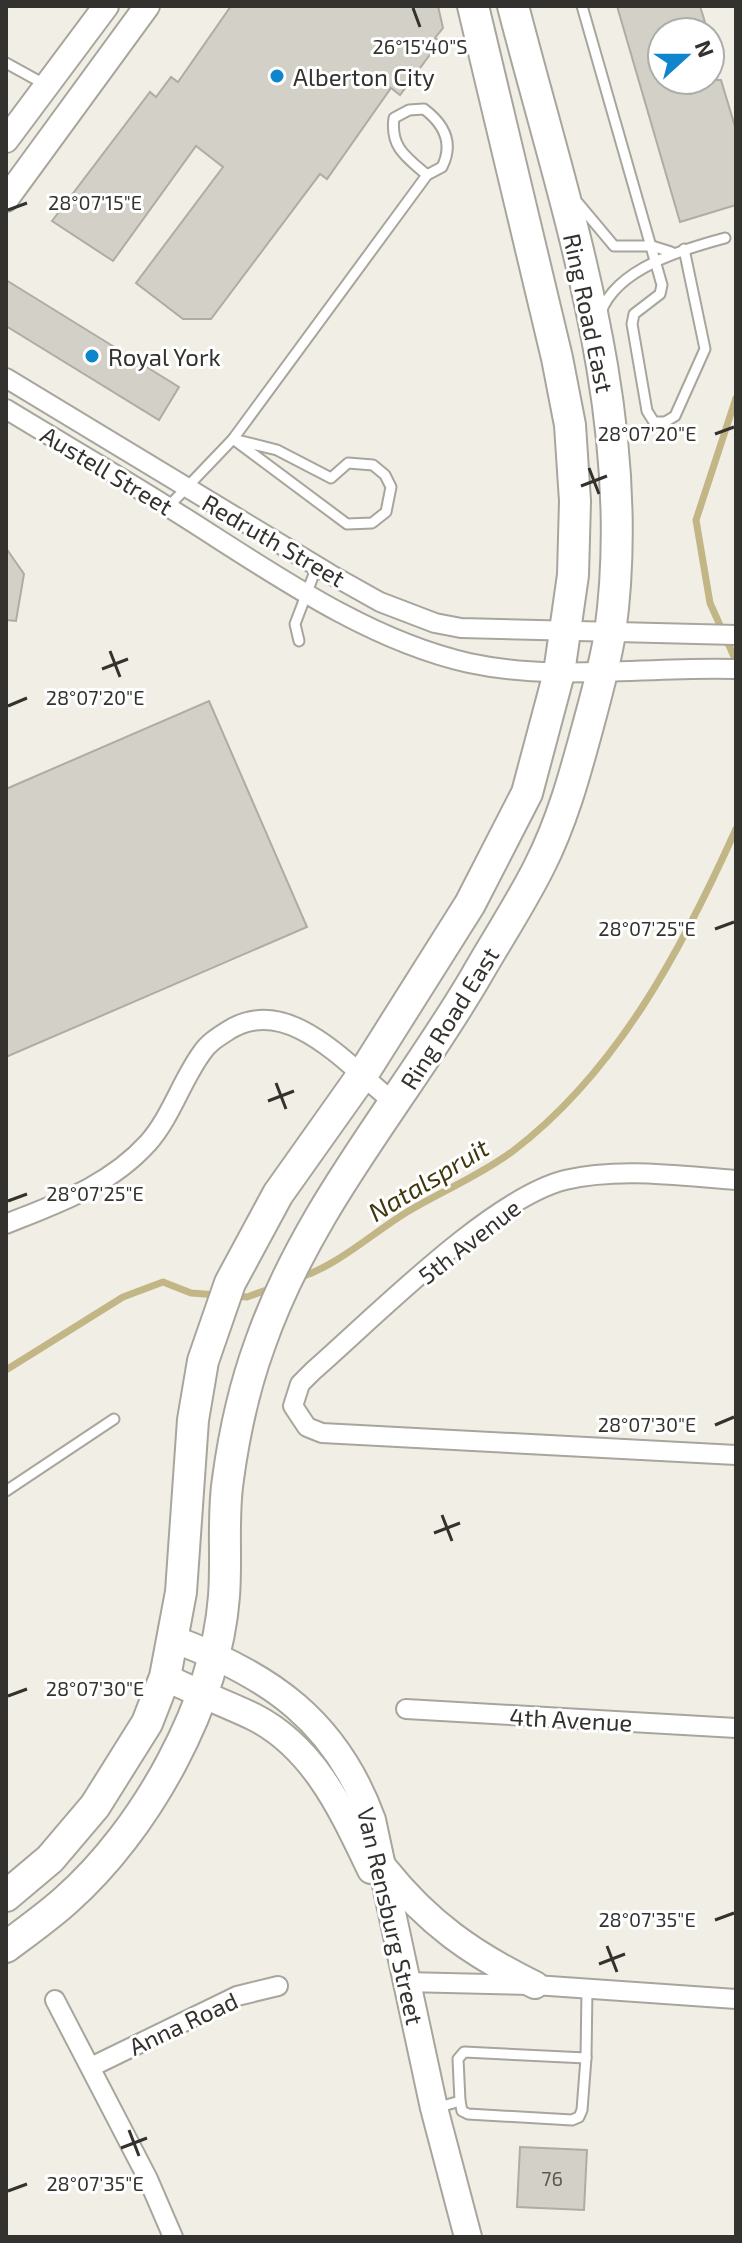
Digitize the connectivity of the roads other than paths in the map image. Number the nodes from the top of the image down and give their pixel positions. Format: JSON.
{"nodes":[{"id":1,"x":106,"y":6,"type":"edge"},
{"id":2,"x":147,"y":6,"type":"edge"},
{"id":3,"x":473,"y":6,"type":"edge"},
{"id":4,"x":513,"y":6,"type":"edge"},
{"id":5,"x":582,"y":6,"type":"edge"},
{"id":6,"x":6,"y":63,"type":"edge"},
{"id":7,"x":42,"y":92,"type":"junction"},
{"id":8,"x":66,"y":117,"type":"junction"},
{"id":9,"x":6,"y":140,"type":"edge"},
{"id":10,"x":427,"y":175,"type":"junction"},
{"id":11,"x":557,"y":175,"type":"junction"},
{"id":12,"x":6,"y":199,"type":"edge"},
{"id":13,"x":725,"y":238,"type":"dead end"},
{"id":14,"x":652,"y":246,"type":"junction"},
{"id":15,"x":684,"y":249,"type":"junction"},
{"id":16,"x":671,"y":252,"type":"junction"},
{"id":17,"x":657,"y":264,"type":"junction"},
{"id":18,"x":595,"y":326,"type":"junction"},
{"id":19,"x":6,"y":378,"type":"edge"},
{"id":20,"x":6,"y":409,"type":"edge"},
{"id":21,"x":233,"y":439,"type":"junction"},
{"id":22,"x":184,"y":487,"type":"junction"},
{"id":23,"x":168,"y":507,"type":"junction"},
{"id":24,"x":317,"y":566,"type":"junction"},
{"id":25,"x":305,"y":592,"type":"junction"},
{"id":26,"x":610,"y":633,"type":"junction"},
{"id":27,"x":567,"y":634,"type":"junction"},
{"id":28,"x":736,"y":635,"type":"edge"},
{"id":29,"x":299,"y":641,"type":"dead end"},
{"id":30,"x":736,"y":669,"type":"edge"},
{"id":31,"x":559,"y":673,"type":"junction"},
{"id":32,"x":602,"y":673,"type":"junction"},
{"id":33,"x":361,"y":1077,"type":"junction"},
{"id":34,"x":395,"y":1103,"type":"junction"},
{"id":35,"x":736,"y":1180,"type":"edge"},
{"id":36,"x":6,"y":1224,"type":"edge"},
{"id":37,"x":114,"y":1419,"type":"dead end"},
{"id":38,"x":736,"y":1455,"type":"edge"},
{"id":39,"x":6,"y":1491,"type":"edge"},
{"id":40,"x":173,"y":1639,"type":"junction"},
{"id":41,"x":216,"y":1655,"type":"junction"},
{"id":42,"x":165,"y":1677,"type":"junction"},
{"id":43,"x":201,"y":1695,"type":"junction"},
{"id":44,"x":406,"y":1709,"type":"dead end"},
{"id":45,"x":736,"y":1728,"type":"edge"},
{"id":46,"x":379,"y":1862,"type":"junction"},
{"id":47,"x":6,"y":1896,"type":"edge"},
{"id":48,"x":389,"y":1905,"type":"junction"},
{"id":49,"x":6,"y":1947,"type":"edge"},
{"id":50,"x":405,"y":1982,"type":"junction"},
{"id":51,"x":535,"y":1985,"type":"junction"},
{"id":52,"x":278,"y":1986,"type":"dead end"},
{"id":53,"x":587,"y":1989,"type":"junction"},
{"id":54,"x":736,"y":1999,"type":"edge"},
{"id":55,"x":55,"y":2000,"type":"dead end"},
{"id":56,"x":586,"y":2058,"type":"junction"},
{"id":57,"x":91,"y":2067,"type":"junction"},
{"id":58,"x":447,"y":2105,"type":"junction"},
{"id":59,"x":173,"y":2237,"type":"edge"},
{"id":60,"x":468,"y":2237,"type":"edge"}],
"edges":[{"from":1,"to":7,"type":"street"},
{"from":2,"to":8,"type":"street"},
{"from":3,"to":27,"type":"main road","name":"Ring Road East"},
{"from":4,"to":11,"type":"main road","name":"Ring Road East"},
{"from":5,"to":14,"type":"lane"},
{"from":6,"to":7,"type":"lane"},
{"from":7,"to":8,"type":"street"},
{"from":7,"to":9,"type":"street"},
{"from":8,"to":12,"type":"street"},
{"from":10,"to":10,"type":"lane"},
{"from":10,"to":21,"type":"lane"},
{"from":11,"to":14,"type":"lane"},
{"from":11,"to":18,"type":"main road","name":"Ring Road East"},
{"from":13,"to":15,"type":"lane"},
{"from":14,"to":16,"type":"lane"},
{"from":14,"to":17,"type":"lane"},
{"from":15,"to":16,"type":"lane"},
{"from":15,"to":17,"type":"lane"},
{"from":16,"to":17,"type":"lane"},
{"from":17,"to":18,"type":"lane"},
{"from":18,"to":26,"type":"main road","name":"Ring Road East"},
{"from":19,"to":22,"type":"street","name":"Redruth Street"},
{"from":20,"to":23,"type":"street","name":"Austell Street"},
{"from":21,"to":21,"type":"lane"},
{"from":21,"to":22,"type":"lane"},
{"from":22,"to":23,"type":"lane"},
{"from":22,"to":24,"type":"street","name":"Redruth Street"},
{"from":23,"to":25,"type":"street","name":"Austell Street"},
{"from":24,"to":25,"type":"lane"},
{"from":24,"to":27,"type":"street","name":"Redruth Street"},
{"from":25,"to":29,"type":"lane"},
{"from":25,"to":31,"type":"street","name":"Austell Street"},
{"from":26,"to":27,"type":"street","name":"Redruth Street"},
{"from":26,"to":28,"type":"street","name":"Redruth Street"},
{"from":26,"to":32,"type":"main road","name":"Ring Road East"},
{"from":27,"to":31,"type":"main road","name":"Ring Road East"},
{"from":30,"to":32,"type":"street","name":"Austell Street"},
{"from":31,"to":32,"type":"street","name":"Austell Street"},
{"from":31,"to":33,"type":"main road","name":"Ring Road East"},
{"from":32,"to":34,"type":"main road","name":"Ring Road East"},
{"from":33,"to":34,"type":"street"},
{"from":33,"to":36,"type":"street"},
{"from":33,"to":40,"type":"main road","name":"Ring Road East"},
{"from":34,"to":41,"type":"main road","name":"Ring Road East"},
{"from":35,"to":38,"type":"street","name":"5th Avenue"},
{"from":37,"to":39,"type":"lane"},
{"from":40,"to":41,"type":"main road","name":"Van Rensburg Street"},
{"from":40,"to":42,"type":"main road","name":"Ring Road East"},
{"from":41,"to":43,"type":"main road","name":"Ring Road East"},
{"from":41,"to":46,"type":"main road","name":"Van Rensburg Street"},
{"from":42,"to":43,"type":"main road"},
{"from":42,"to":47,"type":"main road","name":"Ring Road East"},
{"from":43,"to":48,"type":"main road"},
{"from":43,"to":49,"type":"main road","name":"Ring Road East"},
{"from":44,"to":45,"type":"street","name":"4th Avenue"},
{"from":46,"to":48,"type":"main road","name":"Van Rensburg Street"},
{"from":46,"to":51,"type":"main road"},
{"from":48,"to":50,"type":"main road","name":"Van Rensburg Street"},
{"from":50,"to":51,"type":"street"},
{"from":50,"to":58,"type":"main road","name":"Van Rensburg Street"},
{"from":51,"to":53,"type":"street"},
{"from":52,"to":57,"type":"street","name":"Anna Road"},
{"from":53,"to":54,"type":"street"},
{"from":53,"to":56,"type":"lane"},
{"from":55,"to":57,"type":"street"},
{"from":56,"to":58,"type":"lane"},
{"from":56,"to":58,"type":"lane"},
{"from":57,"to":59,"type":"street"},
{"from":58,"to":60,"type":"main road","name":"Van Rensburg Street"}]}
